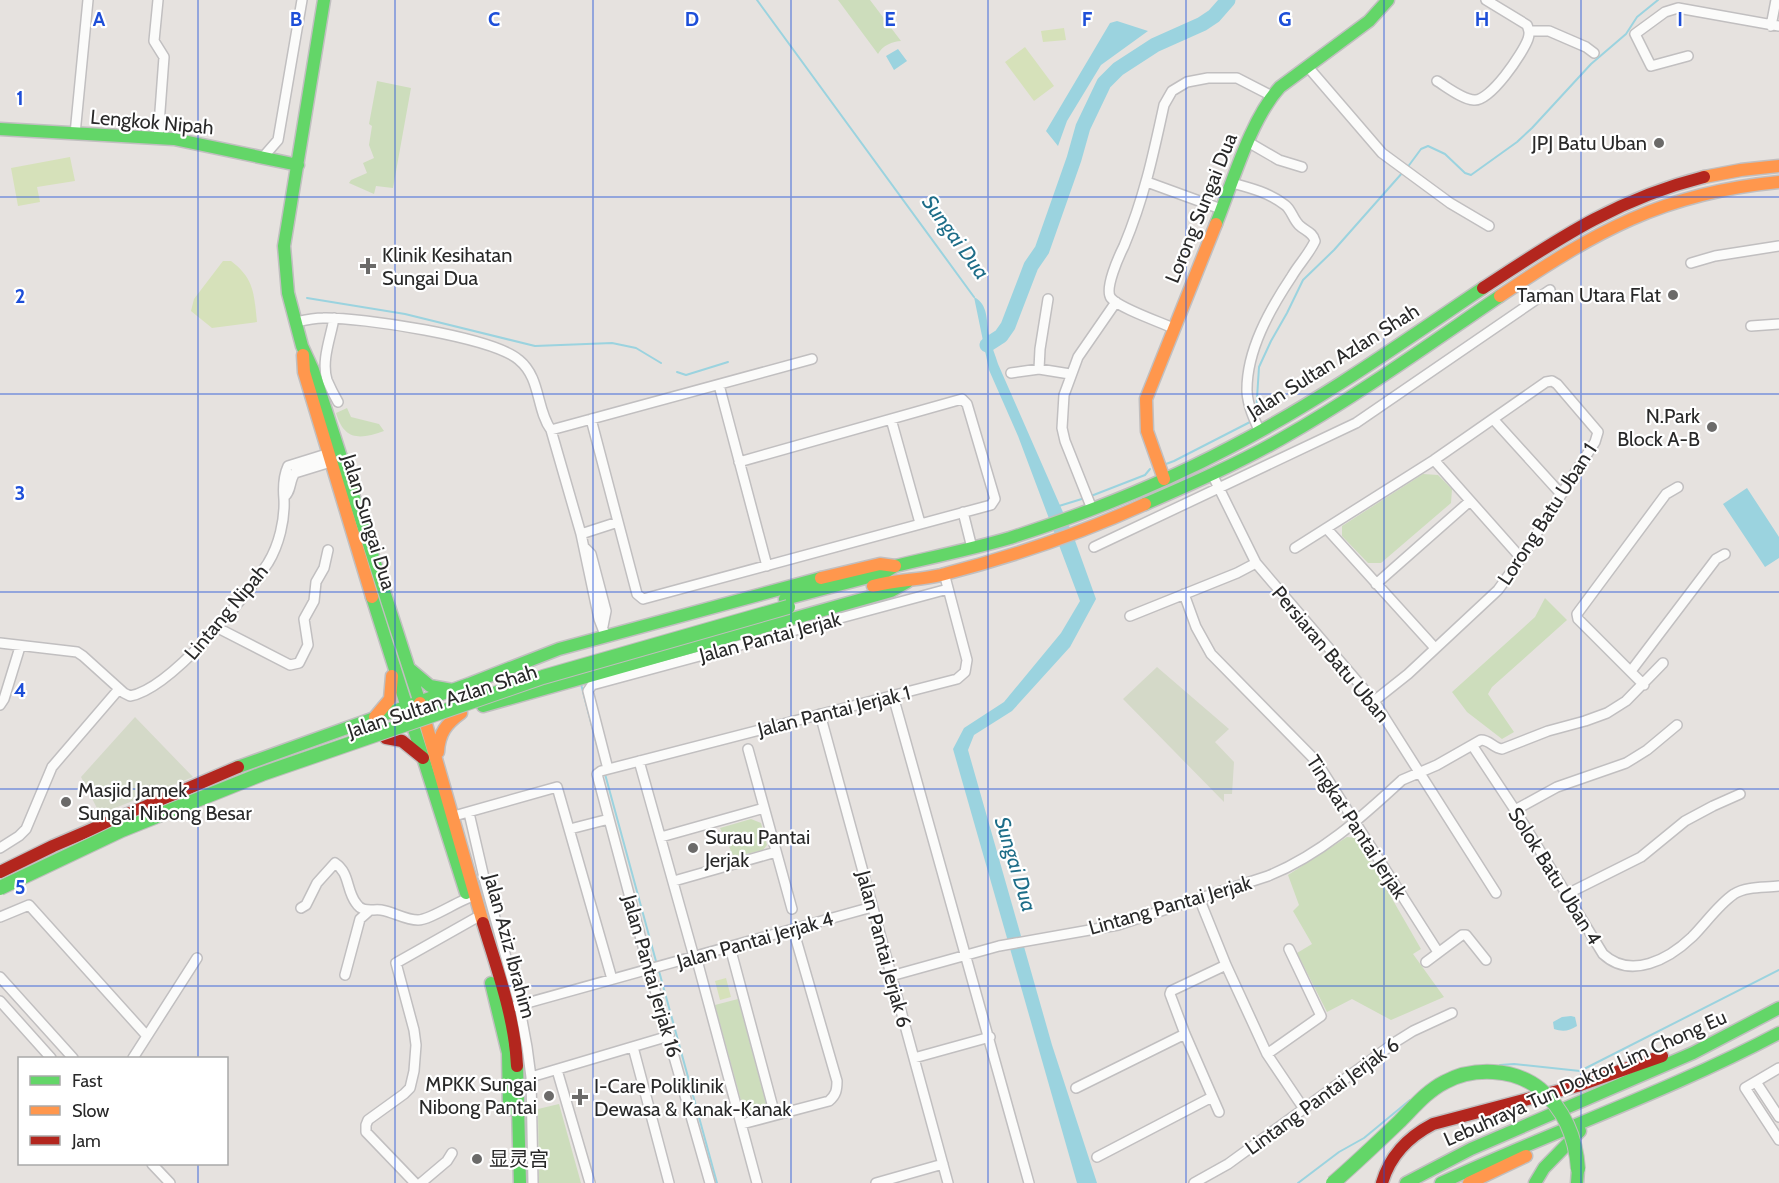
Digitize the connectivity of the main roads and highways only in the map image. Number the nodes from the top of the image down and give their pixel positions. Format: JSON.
{"nodes":[{"id":1,"x":324,"y":0,"type":"edge"},
{"id":2,"x":1388,"y":0,"type":"edge"},
{"id":3,"x":0,"y":129,"type":"edge"},
{"id":4,"x":298,"y":165,"type":"junction"},
{"id":5,"x":1779,"y":166,"type":"edge"},
{"id":6,"x":1779,"y":182,"type":"edge"},
{"id":7,"x":335,"y":456,"type":"junction"},
{"id":8,"x":1164,"y":479,"type":"junction"},
{"id":9,"x":895,"y":566,"type":"junction"},
{"id":10,"x":908,"y":581,"type":"junction"},
{"id":11,"x":786,"y":603,"type":"junction"},
{"id":12,"x":526,"y":661,"type":"junction"},
{"id":13,"x":392,"y":664,"type":"junction"},
{"id":14,"x":408,"y":666,"type":"junction"},
{"id":15,"x":452,"y":690,"type":"junction"},
{"id":16,"x":533,"y":692,"type":"junction"},
{"id":17,"x":413,"y":704,"type":"junction"},
{"id":18,"x":461,"y":713,"type":"junction"},
{"id":19,"x":371,"y":720,"type":"junction"},
{"id":20,"x":421,"y":727,"type":"junction"},
{"id":21,"x":386,"y":738,"type":"junction"},
{"id":22,"x":431,"y":760,"type":"junction"},
{"id":23,"x":0,"y":874,"type":"edge"},
{"id":24,"x":0,"y":888,"type":"edge"},
{"id":25,"x":0,"y":893,"type":"edge"},
{"id":26,"x":472,"y":896,"type":"junction"},
{"id":27,"x":509,"y":1008,"type":"junction"},
{"id":28,"x":1779,"y":1008,"type":"edge"},
{"id":29,"x":1779,"y":1033,"type":"edge"},
{"id":30,"x":1693,"y":1053,"type":"junction"},
{"id":31,"x":1630,"y":1102,"type":"junction"},
{"id":32,"x":1580,"y":1131,"type":"junction"},
{"id":33,"x":1577,"y":1176,"type":"edge"},
{"id":34,"x":511,"y":1183,"type":"edge"},
{"id":35,"x":520,"y":1183,"type":"edge"},
{"id":36,"x":1333,"y":1183,"type":"edge"},
{"id":37,"x":1382,"y":1183,"type":"edge"},
{"id":38,"x":1406,"y":1183,"type":"edge"},
{"id":39,"x":1441,"y":1183,"type":"edge"},
{"id":40,"x":1469,"y":1183,"type":"edge"},
{"id":41,"x":1535,"y":1183,"type":"edge"}],
"edges":[{"from":1,"to":4,"type":"main road","name":"Jalan Sungai Dua"},
{"from":2,"to":8,"type":"main road","name":"Lorong Sungai Dua"},
{"from":3,"to":4,"type":"main road","name":"Lengkok Nipah"},
{"from":4,"to":7,"type":"main road","name":"Jalan Sungai Dua"},
{"from":5,"to":8,"type":"main road","name":"Jalan Sultan Azlan Shah"},
{"from":6,"to":10,"type":"main road","name":"Jalan Sultan Azlan Shah"},
{"from":7,"to":13,"type":"main road","name":"Jalan Sungai Dua"},
{"from":7,"to":14,"type":"main road","name":"Jalan Sungai Dua"},
{"from":8,"to":9,"type":"main road","name":"Jalan Sultan Azlan Shah"},
{"from":9,"to":11,"type":"main road","name":"Jalan Sultan Azlan Shah"},
{"from":9,"to":12,"type":"main road","name":"Jalan Sultan Azlan Shah"},
{"from":10,"to":11,"type":"main road","name":"Jalan Sultan Azlan Shah"},
{"from":10,"to":16,"type":"main road","name":"Jalan Sultan Azlan Shah"},
{"from":11,"to":23,"type":"main road","name":"Jalan Sultan Azlan Shah"},
{"from":11,"to":24,"type":"main road","name":"Jalan Sultan Azlan Shah","bridge":true},
{"from":12,"to":15,"type":"main road","name":"Jalan Sultan Azlan Shah"},
{"from":12,"to":16,"type":"main road"},
{"from":13,"to":17,"type":"main road","name":"Jalan Sungai Dua"},
{"from":13,"to":19,"type":"main road"},
{"from":14,"to":15,"type":"main road"},
{"from":14,"to":17,"type":"main road","name":"Jalan Sungai Dua"},
{"from":15,"to":17,"type":"main road","name":"Jalan Sultan Azlan Shah"},
{"from":16,"to":18,"type":"main road","name":"Jalan Sultan Azlan Shah"},
{"from":17,"to":19,"type":"main road","name":"Jalan Sultan Azlan Shah"},
{"from":17,"to":20,"type":"main road","name":"Jalan Aziz Ibrahim"},
{"from":18,"to":20,"type":"main road","name":"Jalan Sultan Azlan Shah"},
{"from":18,"to":22,"type":"main road"},
{"from":19,"to":23,"type":"main road","name":"Jalan Sultan Azlan Shah"},
{"from":20,"to":21,"type":"main road","name":"Jalan Sultan Azlan Shah"},
{"from":20,"to":22,"type":"main road","name":"Jalan Aziz Ibrahim"},
{"from":21,"to":22,"type":"main road"},
{"from":21,"to":25,"type":"main road","name":"Jalan Sultan Azlan Shah"},
{"from":22,"to":26,"type":"main road","name":"Jalan Aziz Ibrahim"},
{"from":22,"to":26,"type":"main road","name":"Jalan Aziz Ibrahim"},
{"from":26,"to":27,"type":"main road","name":"Jalan Aziz Ibrahim"},
{"from":27,"to":34,"type":"main road","name":"Jalan Aziz Ibrahim"},
{"from":27,"to":35,"type":"main road","name":"Jalan Aziz Ibrahim"},
{"from":28,"to":30,"type":"main road","name":"Lebuhraya Tun Doktor Lim Chong Eu"},
{"from":29,"to":31,"type":"main road","name":"Lebuhraya Tun Doktor Lim Chong Eu"},
{"from":30,"to":37,"type":"main road"},
{"from":30,"to":38,"type":"main road","name":"Lebuhraya Tun Doktor Lim Chong Eu"},
{"from":31,"to":32,"type":"main road"},
{"from":31,"to":39,"type":"main road","name":"Lebuhraya Tun Doktor Lim Chong Eu"},
{"from":32,"to":40,"type":"main road"},
{"from":32,"to":41,"type":"main road"},
{"from":33,"to":36,"type":"main road","bridge":true}]}
